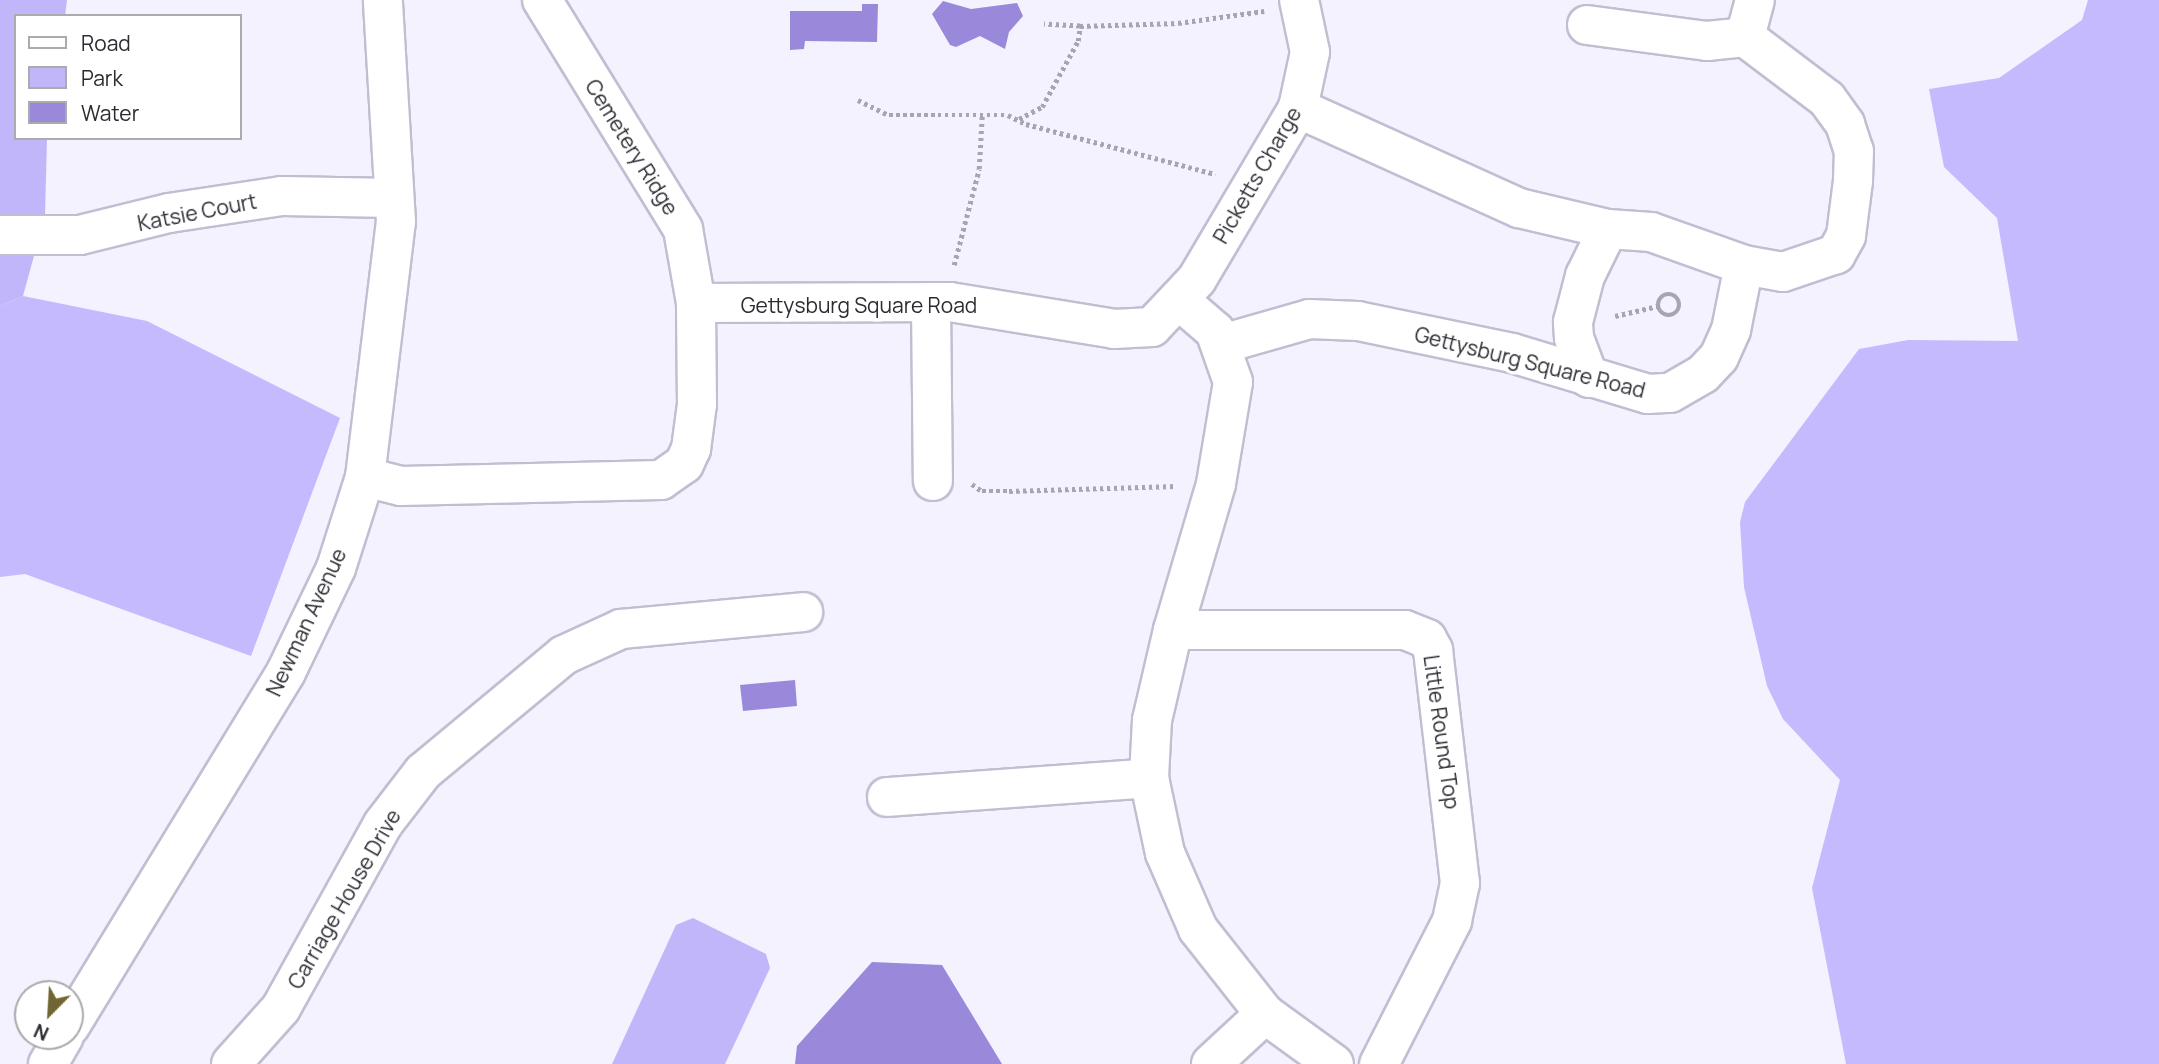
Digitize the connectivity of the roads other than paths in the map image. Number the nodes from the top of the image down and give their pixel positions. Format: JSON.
{"nodes":[{"id":1,"x":383,"y":0,"type":"edge"},
{"id":2,"x":542,"y":0,"type":"edge"},
{"id":3,"x":1755,"y":0,"type":"edge"},
{"id":4,"x":1300,"y":3,"type":"edge"},
{"id":5,"x":1587,"y":25,"type":"dead end"},
{"id":6,"x":1745,"y":37,"type":"junction"},
{"id":7,"x":1298,"y":108,"type":"junction"},
{"id":8,"x":394,"y":198,"type":"junction"},
{"id":9,"x":1608,"y":229,"type":"junction"},
{"id":10,"x":0,"y":235,"type":"edge"},
{"id":11,"x":1744,"y":265,"type":"junction"},
{"id":12,"x":1179,"y":300,"type":"junction"},
{"id":13,"x":941,"y":302,"type":"junction"},
{"id":14,"x":696,"y":303,"type":"junction"},
{"id":15,"x":1222,"y":344,"type":"junction"},
{"id":16,"x":1589,"y":378,"type":"junction"},
{"id":17,"x":365,"y":478,"type":"junction"},
{"id":18,"x":933,"y":481,"type":"road end"},
{"id":19,"x":803,"y":612,"type":"dead end"},
{"id":20,"x":1173,"y":630,"type":"junction"},
{"id":21,"x":1149,"y":778,"type":"junction"},
{"id":22,"x":887,"y":797,"type":"dead end"},
{"id":23,"x":84,"y":1003,"type":"edge"},
{"id":24,"x":1265,"y":1014,"type":"junction"},
{"id":25,"x":231,"y":1064,"type":"edge"},
{"id":26,"x":1211,"y":1064,"type":"edge"},
{"id":27,"x":1334,"y":1064,"type":"edge"},
{"id":28,"x":1379,"y":1064,"type":"edge"}],
"edges":[{"from":1,"to":8,"type":"street","name":"Newman Avenue"},
{"from":2,"to":14,"type":"street","name":"Cemetery Ridge"},
{"from":3,"to":6,"type":"street"},
{"from":4,"to":7,"type":"street","name":"Picketts Charge"},
{"from":5,"to":6,"type":"street"},
{"from":6,"to":11,"type":"street"},
{"from":7,"to":9,"type":"street"},
{"from":7,"to":12,"type":"street","name":"Picketts Charge"},
{"from":8,"to":10,"type":"street","name":"Katsie Court"},
{"from":8,"to":17,"type":"street","name":"Newman Avenue"},
{"from":9,"to":11,"type":"street"},
{"from":9,"to":16,"type":"street"},
{"from":11,"to":16,"type":"street","name":"Gettysburg Square Road"},
{"from":12,"to":13,"type":"street","name":"Gettysburg Square Road"},
{"from":12,"to":15,"type":"street"},
{"from":13,"to":14,"type":"street","name":"Gettysburg Square Road"},
{"from":13,"to":18,"type":"street"},
{"from":14,"to":17,"type":"street"},
{"from":15,"to":16,"type":"street","name":"Gettysburg Square Road"},
{"from":15,"to":20,"type":"street"},
{"from":17,"to":23,"type":"street","name":"Newman Avenue"},
{"from":19,"to":25,"type":"street","name":"Carriage House Drive"},
{"from":20,"to":21,"type":"street"},
{"from":20,"to":28,"type":"street","name":"Little Round Top"},
{"from":21,"to":22,"type":"street"},
{"from":21,"to":24,"type":"street"},
{"from":24,"to":26,"type":"street"},
{"from":24,"to":27,"type":"street"}]}
